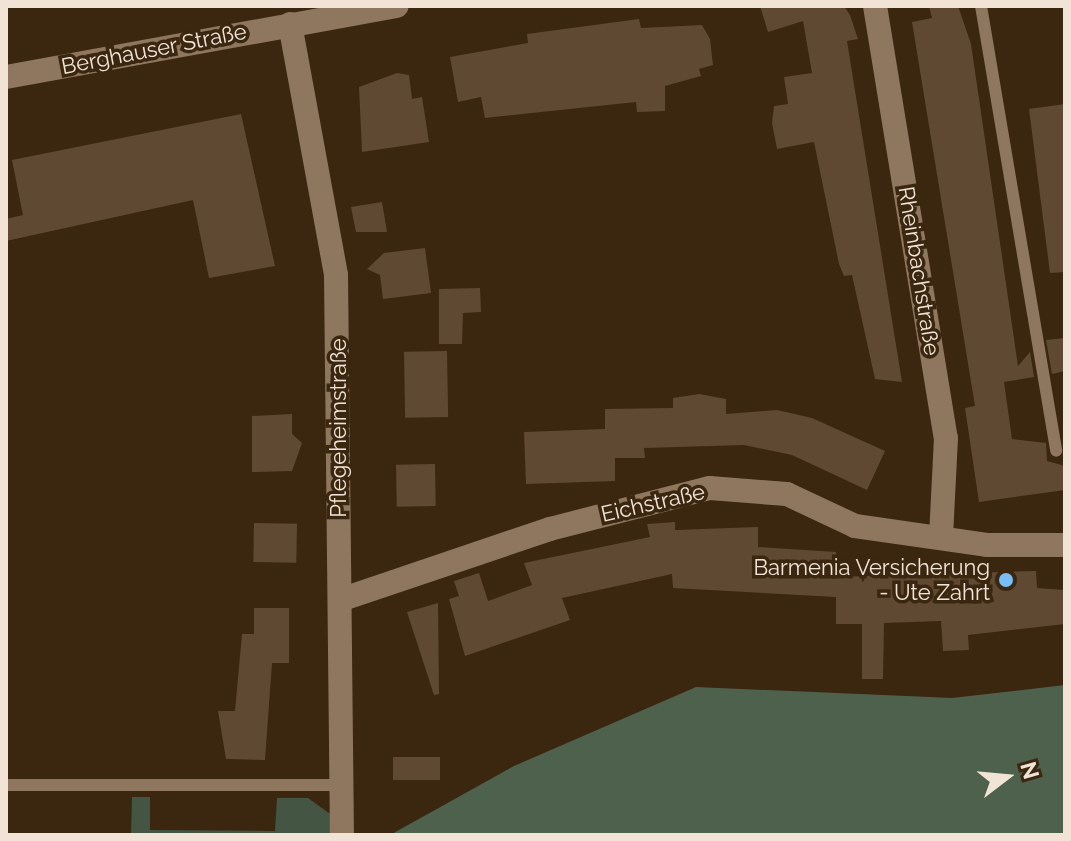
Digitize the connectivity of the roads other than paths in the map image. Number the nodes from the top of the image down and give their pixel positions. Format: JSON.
{"nodes":[{"id":1,"x":397,"y":6,"type":"edge"},
{"id":2,"x":875,"y":6,"type":"edge"},
{"id":3,"x":981,"y":6,"type":"edge"},
{"id":4,"x":290,"y":24,"type":"junction"},
{"id":5,"x":6,"y":77,"type":"edge"},
{"id":6,"x":1056,"y":451,"type":"dead end"},
{"id":7,"x":941,"y":537,"type":"junction"},
{"id":8,"x":1065,"y":545,"type":"edge"},
{"id":9,"x":340,"y":600,"type":"junction"},
{"id":10,"x":6,"y":785,"type":"edge"},
{"id":11,"x":341,"y":785,"type":"junction"},
{"id":12,"x":342,"y":835,"type":"edge"}],
"edges":[{"from":1,"to":4,"type":"street","name":"Berghauser Straße"},
{"from":2,"to":7,"type":"street","name":"Rheinbachstraße"},
{"from":3,"to":6,"type":"lane"},
{"from":4,"to":5,"type":"street","name":"Berghauser Straße"},
{"from":4,"to":9,"type":"street","name":"Pflegeheimstraße"},
{"from":7,"to":8,"type":"street","name":"Eichstraße"},
{"from":7,"to":9,"type":"street","name":"Eichstraße"},
{"from":9,"to":11,"type":"street","name":"Pflegeheimstraße"},
{"from":10,"to":11,"type":"lane"},
{"from":11,"to":12,"type":"street","name":"Pflegeheimstraße"}]}
